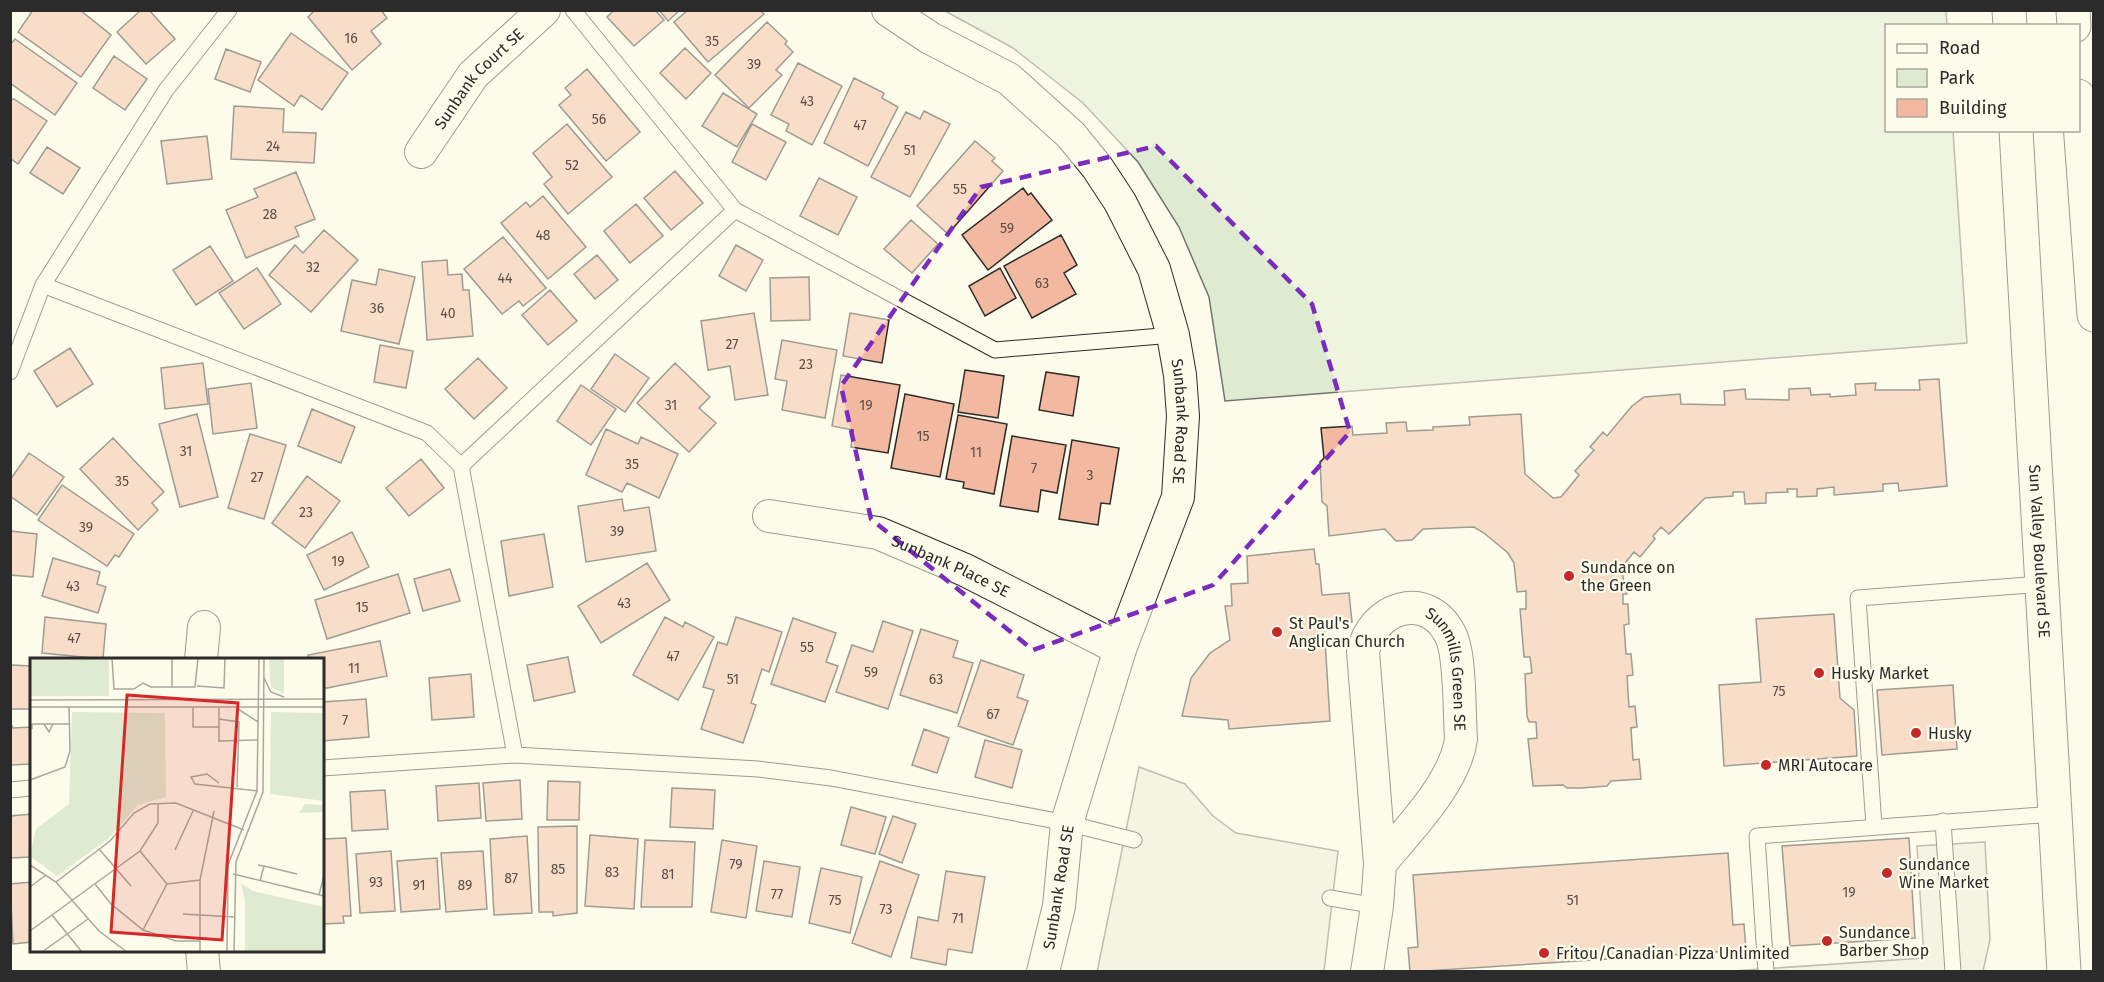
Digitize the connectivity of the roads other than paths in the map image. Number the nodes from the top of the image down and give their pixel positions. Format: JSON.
{"nodes":[{"id":1,"x":229,"y":10,"type":"edge"},
{"id":2,"x":544,"y":10,"type":"edge"},
{"id":3,"x":573,"y":10,"type":"edge"},
{"id":4,"x":888,"y":10,"type":"edge"},
{"id":5,"x":2080,"y":111,"type":"edge"},
{"id":6,"x":2016,"y":132,"type":"edge"},
{"id":7,"x":421,"y":152,"type":"dead end"},
{"id":8,"x":735,"y":210,"type":"junction"},
{"id":9,"x":44,"y":285,"type":"junction"},
{"id":10,"x":2094,"y":315,"type":"edge"},
{"id":11,"x":1173,"y":335,"type":"junction"},
{"id":12,"x":10,"y":372,"type":"edge"},
{"id":13,"x":461,"y":466,"type":"junction"},
{"id":14,"x":769,"y":516,"type":"dead end"},
{"id":15,"x":2042,"y":584,"type":"junction"},
{"id":16,"x":204,"y":627,"type":"dead end"},
{"id":17,"x":1120,"y":650,"type":"junction"},
{"id":18,"x":201,"y":658,"type":"edge"},
{"id":19,"x":515,"y":755,"type":"junction"},
{"id":20,"x":324,"y":768,"type":"edge"},
{"id":21,"x":30,"y":788,"type":"edge"},
{"id":22,"x":10,"y":790,"type":"edge"},
{"id":23,"x":2055,"y":814,"type":"junction"},
{"id":24,"x":1943,"y":821,"type":"junction"},
{"id":25,"x":1067,"y":823,"type":"junction"},
{"id":26,"x":1874,"y":826,"type":"junction"},
{"id":27,"x":1134,"y":840,"type":"dead end"},
{"id":28,"x":1380,"y":864,"type":"junction"},
{"id":29,"x":1330,"y":898,"type":"dead end"},
{"id":30,"x":1377,"y":906,"type":"junction"},
{"id":31,"x":202,"y":952,"type":"edge"},
{"id":32,"x":2060,"y":964,"type":"edge"},
{"id":33,"x":204,"y":972,"type":"edge"},
{"id":34,"x":1043,"y":972,"type":"edge"},
{"id":35,"x":1367,"y":972,"type":"edge"},
{"id":36,"x":1766,"y":972,"type":"edge"},
{"id":37,"x":1953,"y":972,"type":"edge"}],
"edges":[{"from":1,"to":9,"type":"lane"},
{"from":2,"to":7,"type":"street","name":"Sunbank Court SE"},
{"from":3,"to":8,"type":"lane"},
{"from":4,"to":11,"type":"street","name":"Sunbank Road SE"},
{"from":5,"to":10,"type":"main road"},
{"from":6,"to":15,"type":"main road","name":"Sun Valley Boulevard SE"},
{"from":8,"to":11,"type":"lane"},
{"from":8,"to":13,"type":"lane"},
{"from":9,"to":12,"type":"lane"},
{"from":9,"to":13,"type":"lane"},
{"from":11,"to":17,"type":"street","name":"Sunbank Road SE"},
{"from":13,"to":19,"type":"lane"},
{"from":14,"to":17,"type":"street","name":"Sunbank Place SE"},
{"from":15,"to":23,"type":"main road","name":"Sun Valley Boulevard SE"},
{"from":15,"to":26,"type":"lane"},
{"from":16,"to":18,"type":"street"},
{"from":17,"to":25,"type":"street","name":"Sunbank Road SE"},
{"from":19,"to":20,"type":"lane"},
{"from":19,"to":25,"type":"lane"},
{"from":21,"to":22,"type":"lane"},
{"from":23,"to":24,"type":"lane"},
{"from":23,"to":32,"type":"main road","name":"Sun Valley Boulevard SE"},
{"from":24,"to":26,"type":"lane"},
{"from":24,"to":37,"type":"lane"},
{"from":25,"to":27,"type":"lane"},
{"from":25,"to":34,"type":"street","name":"Sunbank Road SE"},
{"from":26,"to":36,"type":"lane"},
{"from":28,"to":28,"type":"street","name":"Sunmills Green SE"},
{"from":28,"to":30,"type":"street","name":"Sunmills Green SE"},
{"from":29,"to":30,"type":"lane"},
{"from":30,"to":35,"type":"street","name":"Sunmills Green SE"},
{"from":31,"to":33,"type":"street"}]}
